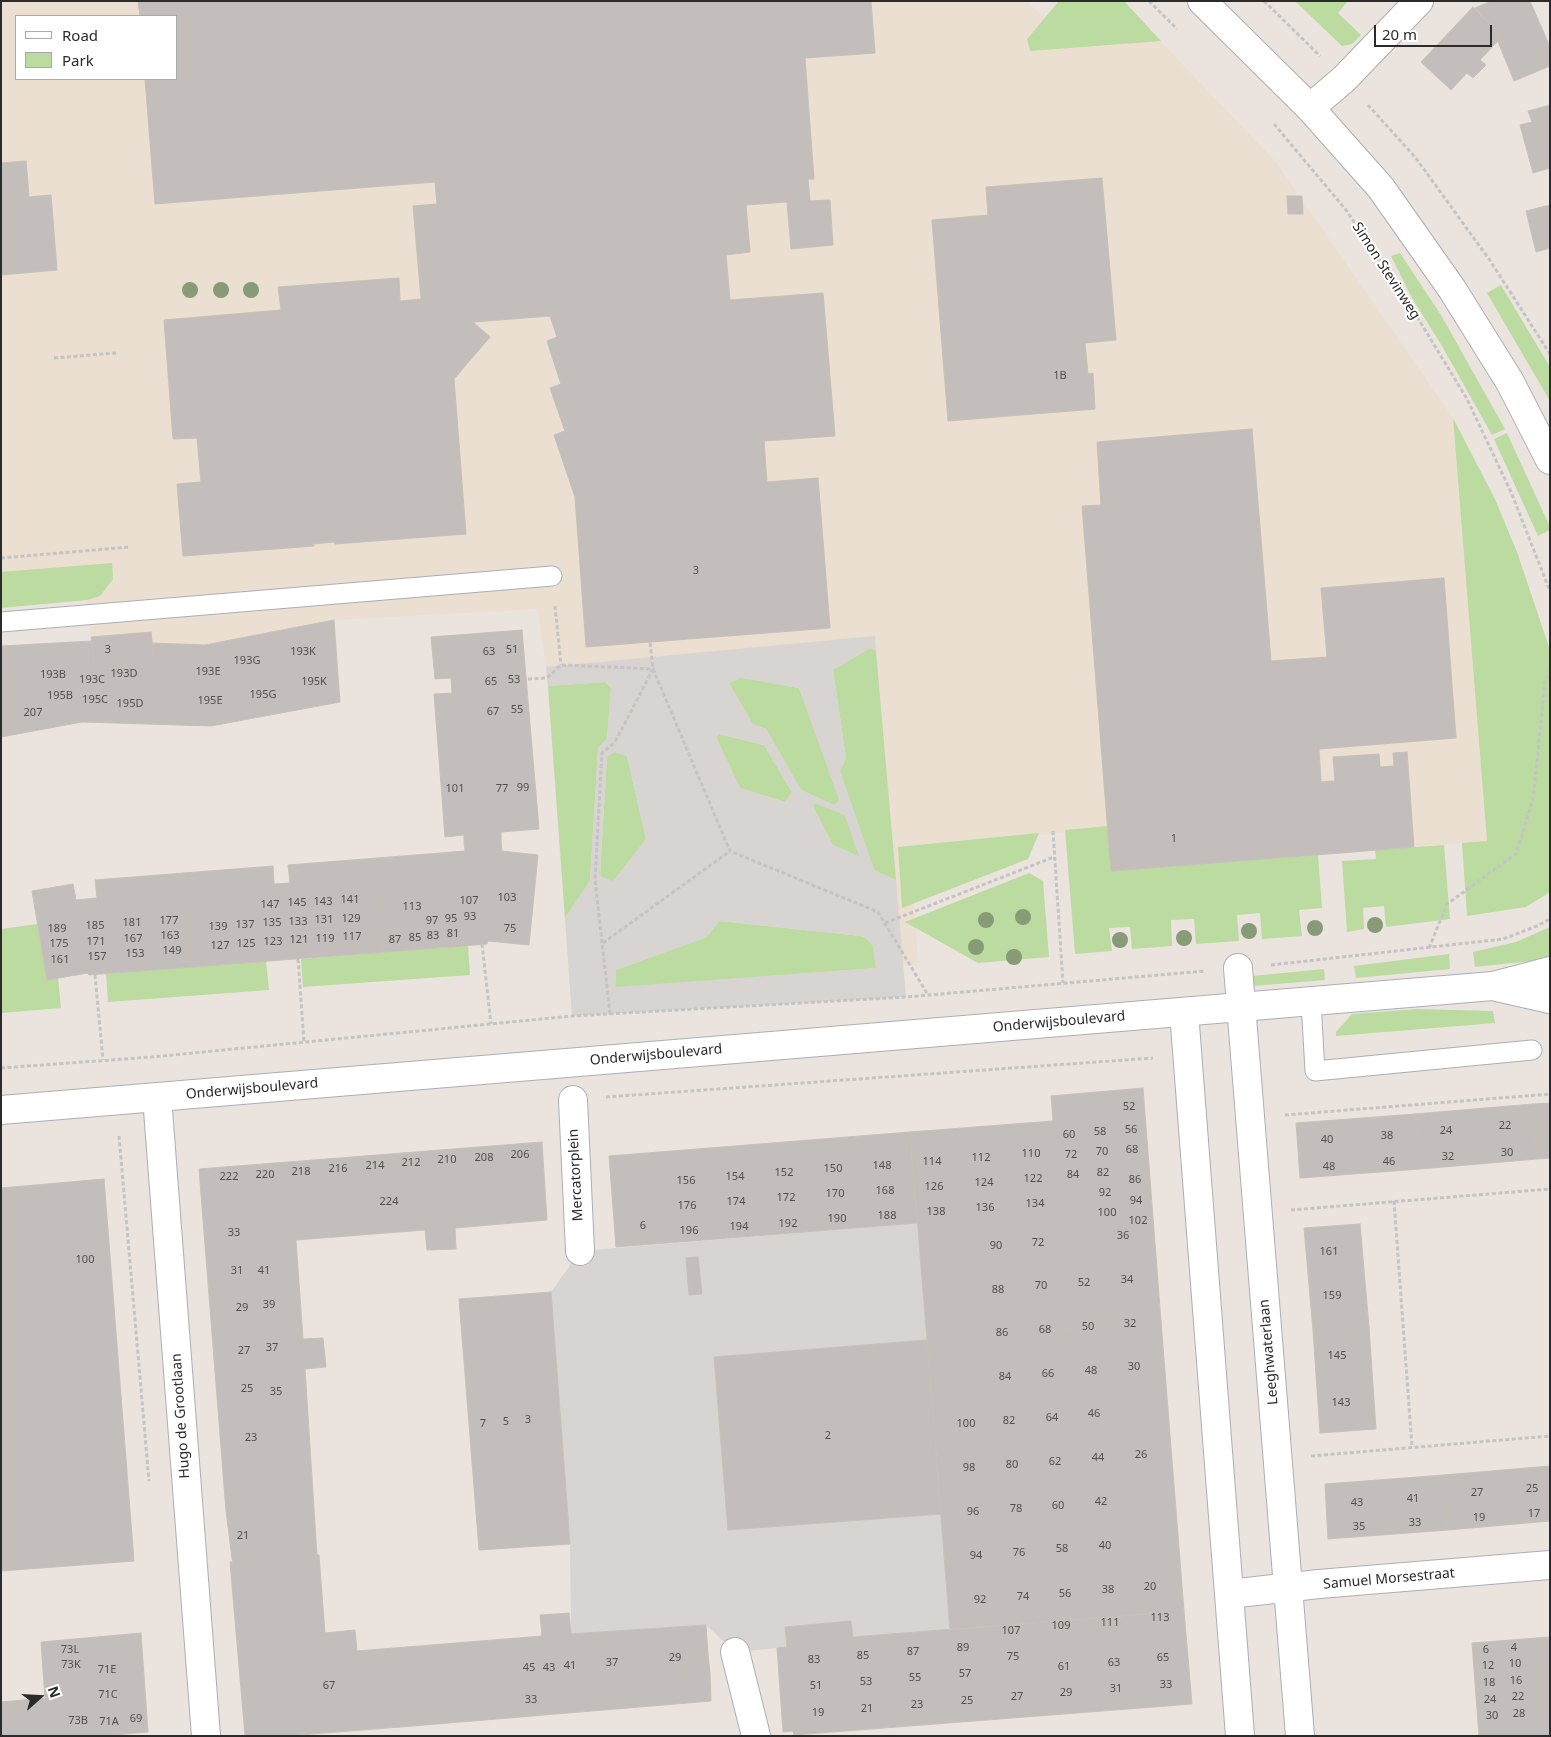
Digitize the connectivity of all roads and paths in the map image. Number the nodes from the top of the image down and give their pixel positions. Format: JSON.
{"nodes":[{"id":1,"x":1149,"y":1,"type":"edge"},
{"id":2,"x":1202,"y":1,"type":"edge"},
{"id":3,"x":1264,"y":1,"type":"edge"},
{"id":4,"x":1419,"y":1,"type":"edge"},
{"id":5,"x":1184,"y":35,"type":"dead end"},
{"id":6,"x":1344,"y":79,"type":"junction"},
{"id":7,"x":1310,"y":108,"type":"junction"},
{"id":8,"x":1267,"y":117,"type":"dead end"},
{"id":9,"x":116,"y":354,"type":"dead end"},
{"id":10,"x":1550,"y":354,"type":"edge"},
{"id":11,"x":54,"y":358,"type":"dead end"},
{"id":12,"x":1550,"y":460,"type":"edge"},
{"id":13,"x":130,"y":547,"type":"dead end"},
{"id":14,"x":1,"y":558,"type":"edge"},
{"id":15,"x":552,"y":576,"type":"joint"},
{"id":16,"x":1550,"y":591,"type":"edge"},
{"id":17,"x":1,"y":622,"type":"edge"},
{"id":18,"x":650,"y":642,"type":"dead end"},
{"id":19,"x":561,"y":666,"type":"junction"},
{"id":20,"x":654,"y":669,"type":"junction"},
{"id":21,"x":1550,"y":669,"type":"edge"},
{"id":22,"x":528,"y":679,"type":"dead end"},
{"id":23,"x":1053,"y":831,"type":"dead end"},
{"id":24,"x":730,"y":851,"type":"junction"},
{"id":25,"x":1054,"y":857,"type":"junction"},
{"id":26,"x":1550,"y":918,"type":"edge"},
{"id":27,"x":884,"y":923,"type":"junction"},
{"id":28,"x":482,"y":944,"type":"dead end"},
{"id":29,"x":602,"y":944,"type":"junction"},
{"id":30,"x":1429,"y":948,"type":"junction"},
{"id":31,"x":298,"y":959,"type":"dead end"},
{"id":32,"x":1238,"y":968,"type":"joint"},
{"id":33,"x":1550,"y":971,"type":"edge"},
{"id":34,"x":1180,"y":973,"type":"dead end"},
{"id":35,"x":95,"y":975,"type":"dead end"},
{"id":36,"x":1063,"y":983,"type":"junction"},
{"id":37,"x":1493,"y":986,"type":"junction"},
{"id":38,"x":928,"y":995,"type":"junction"},
{"id":39,"x":1550,"y":999,"type":"edge"},
{"id":40,"x":1310,"y":1002,"type":"junction"},
{"id":41,"x":1242,"y":1007,"type":"junction"},
{"id":42,"x":1184,"y":1012,"type":"junction"},
{"id":43,"x":610,"y":1014,"type":"junction"},
{"id":44,"x":491,"y":1024,"type":"junction"},
{"id":45,"x":304,"y":1042,"type":"junction"},
{"id":46,"x":1532,"y":1050,"type":"dead end"},
{"id":47,"x":103,"y":1060,"type":"junction"},
{"id":48,"x":1,"y":1068,"type":"edge"},
{"id":49,"x":1550,"y":1094,"type":"edge"},
{"id":50,"x":157,"y":1097,"type":"junction"},
{"id":51,"x":573,"y":1100,"type":"dead end"},
{"id":52,"x":1,"y":1110,"type":"edge"},
{"id":53,"x":1279,"y":1116,"type":"dead end"},
{"id":54,"x":119,"y":1136,"type":"dead end"},
{"id":55,"x":1550,"y":1189,"type":"edge"},
{"id":56,"x":1394,"y":1201,"type":"junction"},
{"id":57,"x":1258,"y":1213,"type":"junction"},
{"id":58,"x":580,"y":1251,"type":"dead end"},
{"id":59,"x":1550,"y":1436,"type":"edge"},
{"id":60,"x":1412,"y":1448,"type":"junction"},
{"id":61,"x":1278,"y":1460,"type":"junction"},
{"id":62,"x":150,"y":1490,"type":"dead end"},
{"id":63,"x":1550,"y":1565,"type":"edge"},
{"id":64,"x":1288,"y":1587,"type":"junction"},
{"id":65,"x":1229,"y":1594,"type":"junction"},
{"id":66,"x":734,"y":1652,"type":"dead end"},
{"id":67,"x":1235,"y":1735,"type":"edge"},
{"id":68,"x":206,"y":1736,"type":"edge"},
{"id":69,"x":756,"y":1736,"type":"edge"},
{"id":70,"x":1300,"y":1736,"type":"edge"}],
"edges":[{"from":1,"to":5,"type":"path"},
{"from":2,"to":7,"type":"street"},
{"from":3,"to":6,"type":"path"},
{"from":4,"to":6,"type":"street"},
{"from":6,"to":7,"type":"street"},
{"from":6,"to":10,"type":"path"},
{"from":7,"to":12,"type":"street"},
{"from":8,"to":16,"type":"path","name":"Simon Stevinweg"},
{"from":9,"to":11,"type":"path"},
{"from":13,"to":14,"type":"path"},
{"from":15,"to":17,"type":"lane"},
{"from":15,"to":19,"type":"path"},
{"from":18,"to":20,"type":"path"},
{"from":19,"to":20,"type":"path"},
{"from":19,"to":22,"type":"path"},
{"from":20,"to":24,"type":"path"},
{"from":20,"to":29,"type":"path"},
{"from":21,"to":30,"type":"path"},
{"from":23,"to":25,"type":"path"},
{"from":24,"to":27,"type":"path"},
{"from":24,"to":29,"type":"path"},
{"from":25,"to":27,"type":"path"},
{"from":25,"to":36,"type":"path"},
{"from":26,"to":30,"type":"path"},
{"from":27,"to":38,"type":"path"},
{"from":28,"to":44,"type":"path"},
{"from":29,"to":43,"type":"path"},
{"from":30,"to":32,"type":"path"},
{"from":31,"to":45,"type":"path"},
{"from":32,"to":41,"type":"street","name":"Leeghwaterlaan"},
{"from":33,"to":37,"type":"street","name":"Onderwijsboulevard"},
{"from":34,"to":36,"type":"path"},
{"from":35,"to":47,"type":"path"},
{"from":36,"to":38,"type":"path"},
{"from":37,"to":39,"type":"street","name":"Onderwijsboulevard"},
{"from":37,"to":40,"type":"street","name":"Onderwijsboulevard"},
{"from":38,"to":43,"type":"path"},
{"from":40,"to":41,"type":"street","name":"Onderwijsboulevard"},
{"from":40,"to":46,"type":"lane"},
{"from":41,"to":42,"type":"street","name":"Onderwijsboulevard"},
{"from":41,"to":57,"type":"street","name":"Leeghwaterlaan"},
{"from":42,"to":50,"type":"street","name":"Onderwijsboulevard"},
{"from":42,"to":65,"type":"street"},
{"from":43,"to":44,"type":"path"},
{"from":44,"to":45,"type":"path"},
{"from":45,"to":47,"type":"path"},
{"from":47,"to":48,"type":"path"},
{"from":49,"to":53,"type":"path"},
{"from":50,"to":52,"type":"street","name":"Onderwijsboulevard"},
{"from":50,"to":68,"type":"street","name":"Hugo de Grootlaan"},
{"from":51,"to":58,"type":"street","name":"Mercatorplein"},
{"from":54,"to":62,"type":"path"},
{"from":55,"to":56,"type":"path"},
{"from":56,"to":57,"type":"path"},
{"from":56,"to":60,"type":"path"},
{"from":57,"to":61,"type":"street","name":"Leeghwaterlaan"},
{"from":59,"to":60,"type":"path"},
{"from":60,"to":61,"type":"path"},
{"from":61,"to":64,"type":"street","name":"Leeghwaterlaan"},
{"from":63,"to":64,"type":"street","name":"Samuel Morsestraat"},
{"from":64,"to":65,"type":"street","name":"Samuel Morsestraat"},
{"from":64,"to":70,"type":"street","name":"Leeghwaterlaan"},
{"from":65,"to":67,"type":"street"},
{"from":66,"to":69,"type":"street"}]}
